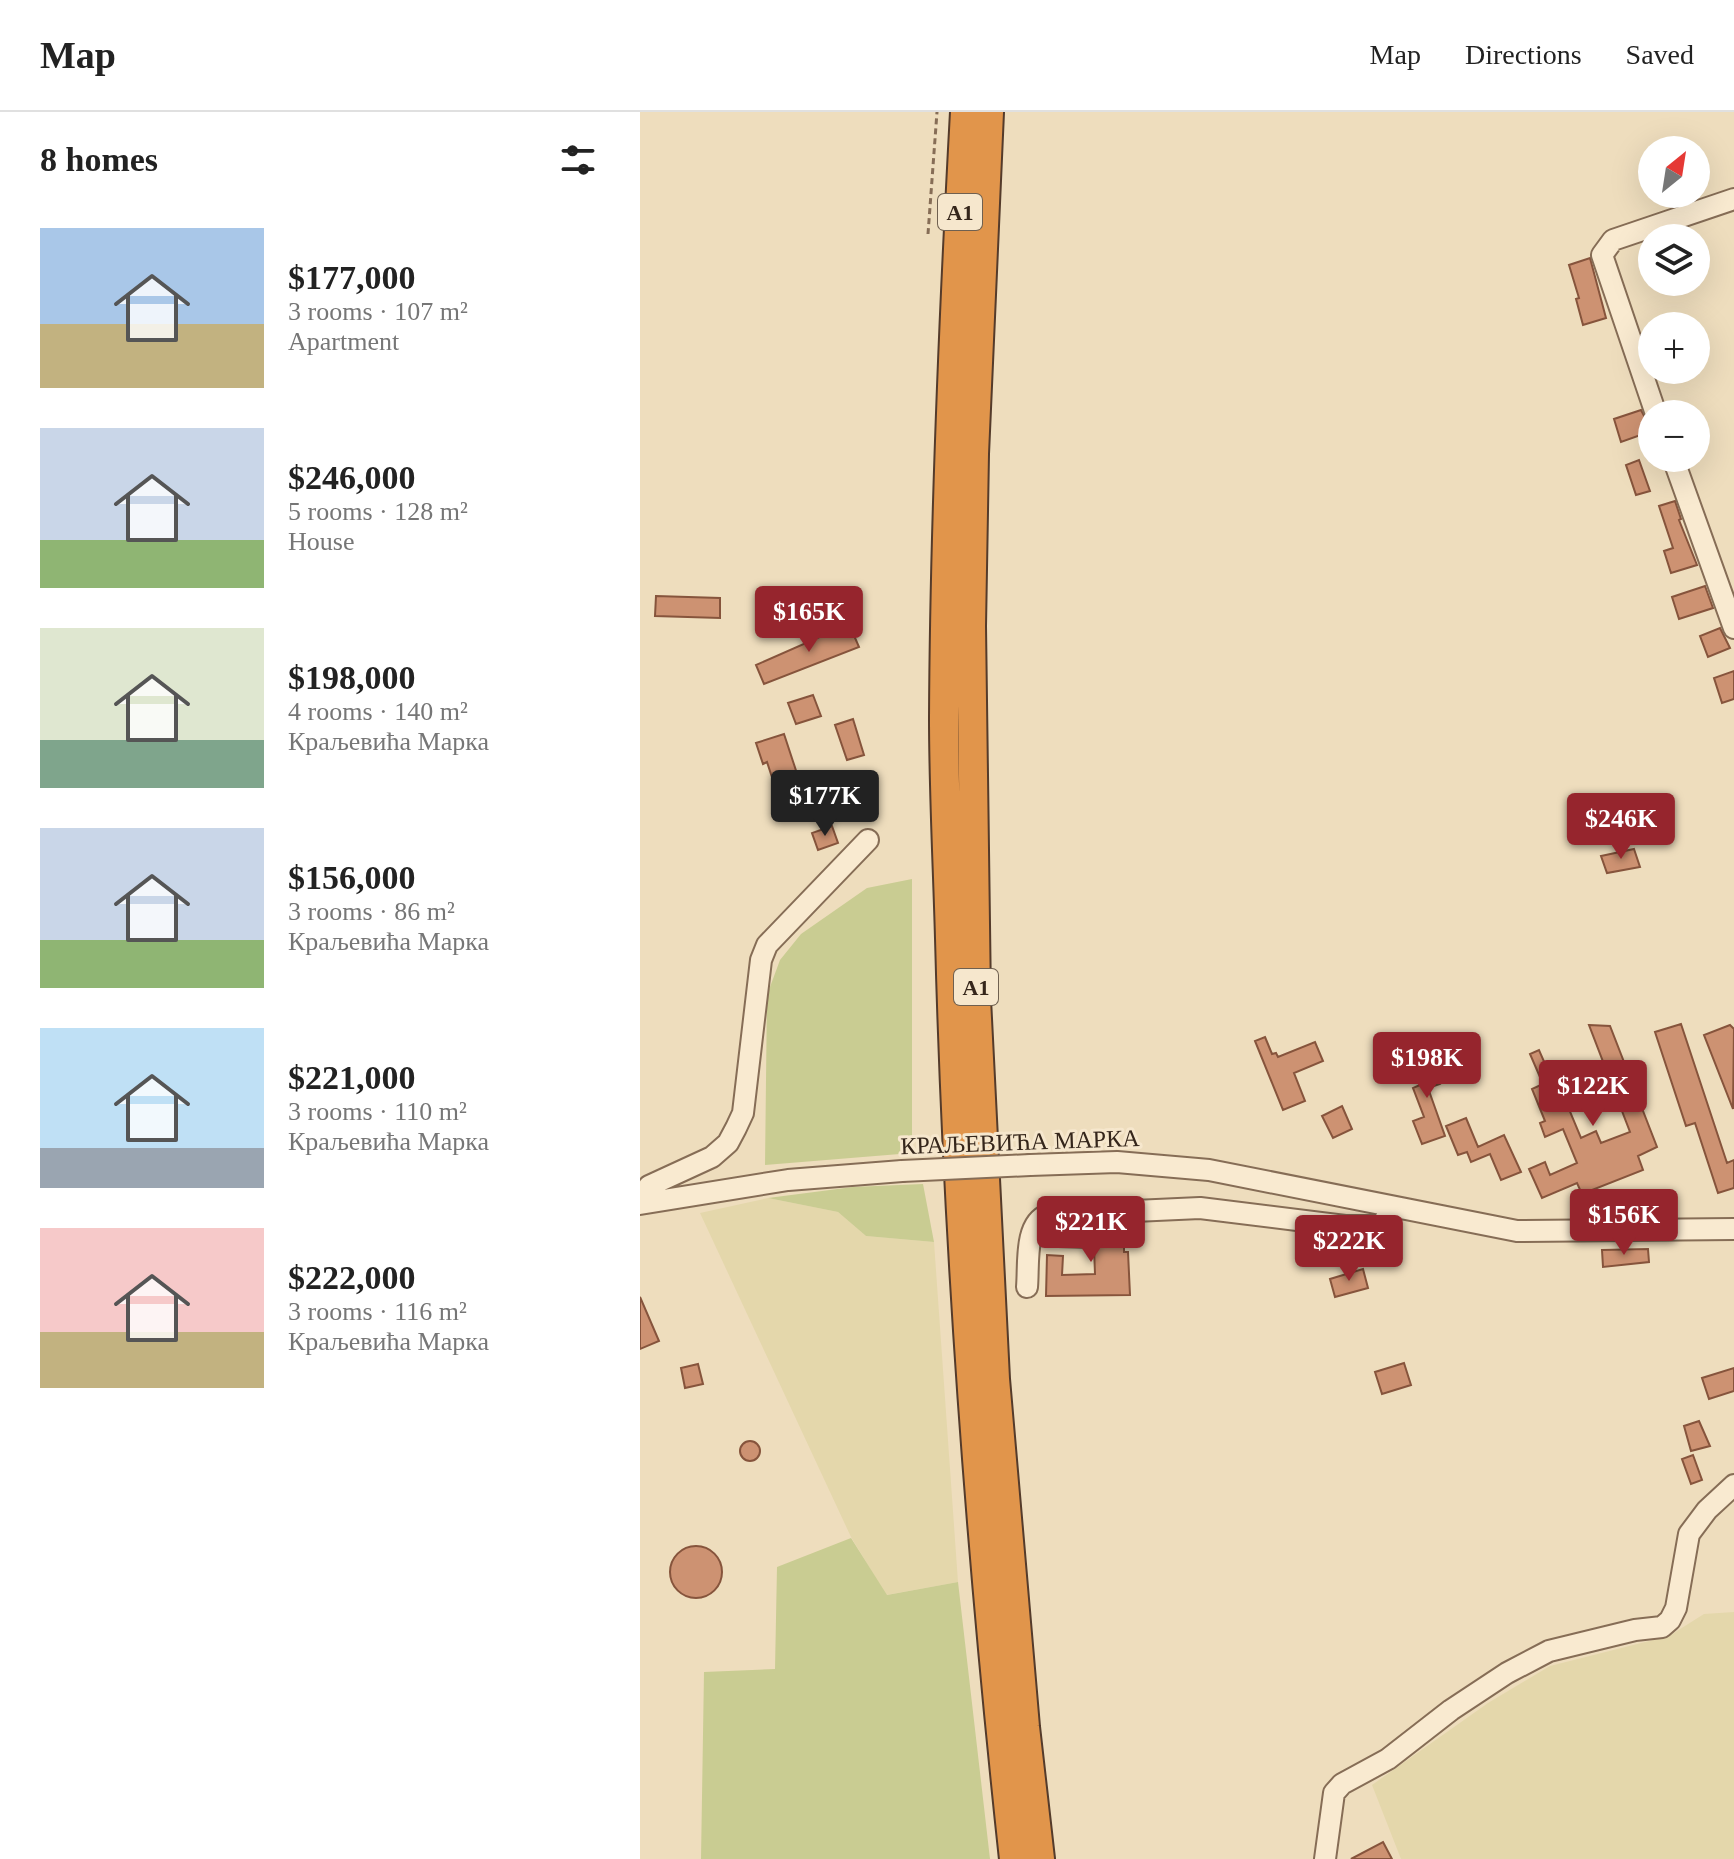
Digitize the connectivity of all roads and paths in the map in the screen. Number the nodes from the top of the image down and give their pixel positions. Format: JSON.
{"nodes":[{"id":1,"x":937,"y":112,"type":"edge"},
{"id":2,"x":965,"y":112,"type":"edge"},
{"id":3,"x":989,"y":112,"type":"edge"},
{"id":4,"x":1734,"y":199,"type":"edge"},
{"id":5,"x":928,"y":234,"type":"dead end"},
{"id":6,"x":1651,"y":400,"type":"edge"},
{"id":7,"x":1678,"y":472,"type":"edge"},
{"id":8,"x":1734,"y":628,"type":"edge"},
{"id":9,"x":868,"y":840,"type":"dead end"},
{"id":10,"x":640,"y":1202,"type":"edge"},
{"id":11,"x":1389,"y":1208,"type":"junction"},
{"id":12,"x":1734,"y":1229,"type":"edge"},
{"id":13,"x":1027,"y":1287,"type":"dead end"},
{"id":14,"x":1734,"y":1485,"type":"edge"},
{"id":15,"x":1014,"y":1859,"type":"edge"},
{"id":16,"x":1040,"y":1859,"type":"edge"},
{"id":17,"x":1325,"y":1859,"type":"edge"}],
"edges":[{"from":1,"to":5,"type":"path"},
{"from":2,"to":15,"type":"highway","number":"A1"},
{"from":3,"to":16,"type":"highway","number":"A1"},
{"from":4,"to":6,"type":"street"},
{"from":7,"to":8,"type":"street"},
{"from":9,"to":10,"type":"street"},
{"from":10,"to":11,"type":"street","name":"КРАЉЕВИЋА МАРКА","bridge":true},
{"from":11,"to":12,"type":"street","name":"КРАЉЕВИЋА МАРКА"},
{"from":11,"to":13,"type":"street"},
{"from":14,"to":17,"type":"street"}]}
